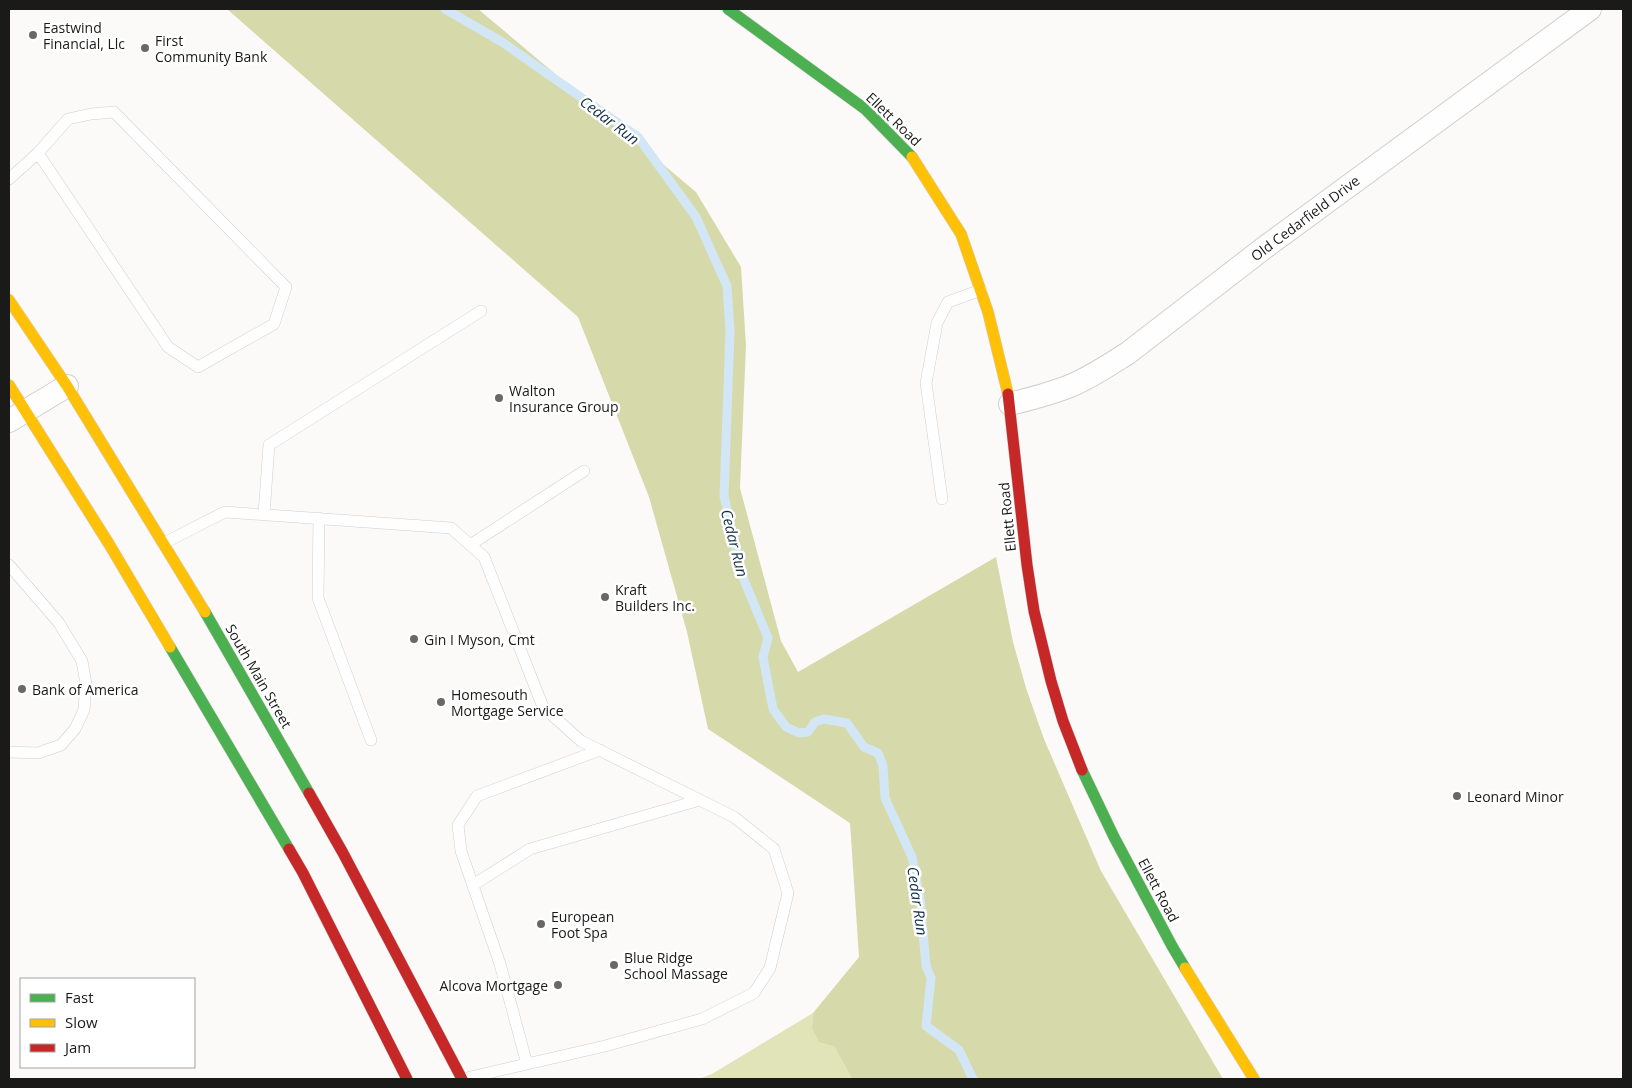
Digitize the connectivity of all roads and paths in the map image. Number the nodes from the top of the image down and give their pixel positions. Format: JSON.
{"nodes":[{"id":1,"x":728,"y":9,"type":"edge"},
{"id":2,"x":1590,"y":9,"type":"edge"},
{"id":3,"x":38,"y":153,"type":"junction"},
{"id":4,"x":9,"y":179,"type":"edge"},
{"id":5,"x":981,"y":290,"type":"junction"},
{"id":6,"x":9,"y":300,"type":"edge"},
{"id":7,"x":481,"y":311,"type":"dead end"},
{"id":8,"x":9,"y":385,"type":"edge"},
{"id":9,"x":66,"y":386,"type":"junction"},
{"id":10,"x":1010,"y":404,"type":"junction"},
{"id":11,"x":17,"y":416,"type":"edge"},
{"id":12,"x":584,"y":471,"type":"dead end"},
{"id":13,"x":942,"y":499,"type":"dead end"},
{"id":14,"x":264,"y":514,"type":"junction"},
{"id":15,"x":319,"y":518,"type":"junction"},
{"id":16,"x":164,"y":544,"type":"junction"},
{"id":17,"x":470,"y":544,"type":"junction"},
{"id":18,"x":10,"y":570,"type":"edge"},
{"id":19,"x":371,"y":740,"type":"dead end"},
{"id":20,"x":600,"y":750,"type":"junction"},
{"id":21,"x":9,"y":752,"type":"edge"},
{"id":22,"x":700,"y":800,"type":"junction"},
{"id":23,"x":473,"y":885,"type":"junction"},
{"id":24,"x":527,"y":1064,"type":"junction"},
{"id":25,"x":408,"y":1079,"type":"edge"},
{"id":26,"x":462,"y":1079,"type":"edge"},
{"id":27,"x":1254,"y":1079,"type":"edge"}],
"edges":[{"from":1,"to":5,"type":"main road","name":"Ellett Road"},
{"from":2,"to":10,"type":"street","name":"Old Cedarfield Drive"},
{"from":3,"to":3,"type":"lane"},
{"from":3,"to":4,"type":"lane"},
{"from":5,"to":10,"type":"main road","name":"Ellett Road"},
{"from":5,"to":13,"type":"lane"},
{"from":6,"to":9,"type":"main road","name":"South Main Street"},
{"from":7,"to":14,"type":"lane"},
{"from":8,"to":11,"type":"main road"},
{"from":9,"to":11,"type":"street"},
{"from":9,"to":16,"type":"main road","name":"South Main Street"},
{"from":10,"to":27,"type":"main road","name":"Ellett Road"},
{"from":11,"to":25,"type":"main road"},
{"from":12,"to":17,"type":"lane"},
{"from":14,"to":15,"type":"lane"},
{"from":14,"to":16,"type":"lane"},
{"from":15,"to":17,"type":"lane"},
{"from":15,"to":19,"type":"lane"},
{"from":16,"to":26,"type":"main road","name":"South Main Street"},
{"from":17,"to":20,"type":"lane"},
{"from":18,"to":21,"type":"lane"},
{"from":20,"to":22,"type":"lane"},
{"from":20,"to":23,"type":"lane"},
{"from":22,"to":23,"type":"lane"},
{"from":22,"to":24,"type":"lane"},
{"from":23,"to":24,"type":"lane"},
{"from":24,"to":26,"type":"lane"}]}
